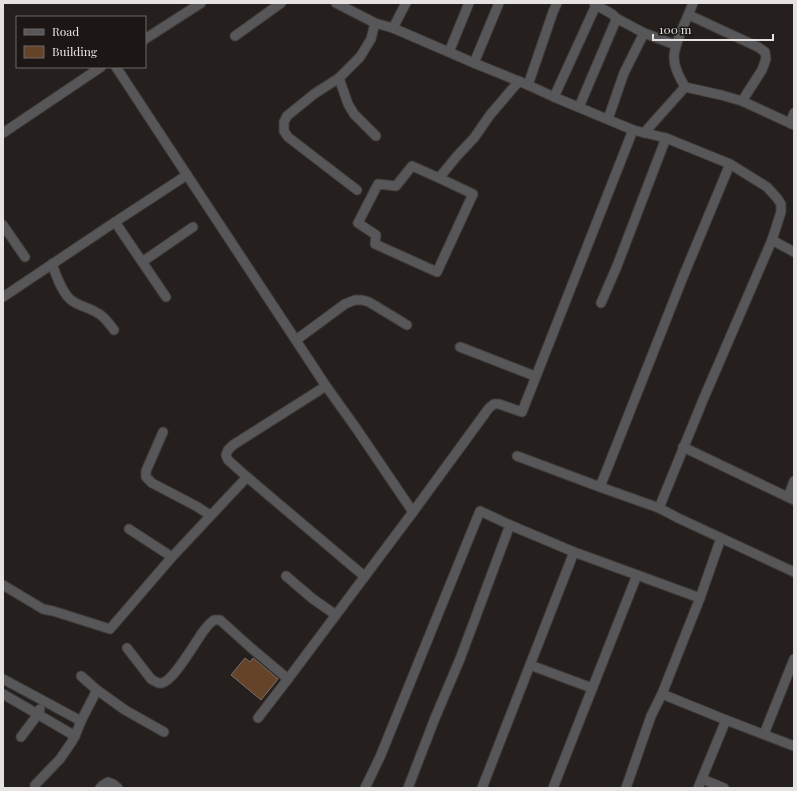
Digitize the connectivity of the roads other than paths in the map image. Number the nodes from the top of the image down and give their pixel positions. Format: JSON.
{"nodes":[{"id":1,"x":201,"y":3,"type":"edge"},
{"id":2,"x":281,"y":3,"type":"edge"},
{"id":3,"x":336,"y":3,"type":"edge"},
{"id":4,"x":406,"y":3,"type":"edge"},
{"id":5,"x":469,"y":3,"type":"edge"},
{"id":6,"x":499,"y":3,"type":"edge"},
{"id":7,"x":557,"y":3,"type":"edge"},
{"id":8,"x":693,"y":3,"type":"edge"},
{"id":9,"x":596,"y":4,"type":"edge"},
{"id":10,"x":689,"y":15,"type":"junction"},
{"id":11,"x":616,"y":18,"type":"junction"},
{"id":12,"x":376,"y":23,"type":"junction"},
{"id":13,"x":393,"y":28,"type":"junction"},
{"id":14,"x":644,"y":33,"type":"junction"},
{"id":15,"x":235,"y":36,"type":"dead end"},
{"id":16,"x":146,"y":38,"type":"edge"},
{"id":17,"x":676,"y":44,"type":"junction"},
{"id":18,"x":450,"y":52,"type":"junction"},
{"id":19,"x":474,"y":63,"type":"junction"},
{"id":20,"x":99,"y":68,"type":"edge"},
{"id":21,"x":117,"y":68,"type":"edge"},
{"id":22,"x":339,"y":78,"type":"junction"},
{"id":23,"x":523,"y":83,"type":"junction"},
{"id":24,"x":684,"y":87,"type":"junction"},
{"id":25,"x":554,"y":97,"type":"junction"},
{"id":26,"x":742,"y":101,"type":"junction"},
{"id":27,"x":579,"y":107,"type":"junction"},
{"id":28,"x":794,"y":113,"type":"edge"},
{"id":29,"x":608,"y":119,"type":"junction"},
{"id":30,"x":792,"y":124,"type":"edge"},
{"id":31,"x":633,"y":130,"type":"junction"},
{"id":32,"x":3,"y":132,"type":"edge"},
{"id":33,"x":644,"y":133,"type":"junction"},
{"id":34,"x":376,"y":136,"type":"dead end"},
{"id":35,"x":666,"y":138,"type":"junction"},
{"id":36,"x":730,"y":164,"type":"junction"},
{"id":37,"x":187,"y":175,"type":"junction"},
{"id":38,"x":439,"y":178,"type":"junction"},
{"id":39,"x":357,"y":190,"type":"dead end"},
{"id":40,"x":115,"y":222,"type":"junction"},
{"id":41,"x":3,"y":225,"type":"edge"},
{"id":42,"x":193,"y":227,"type":"dead end"},
{"id":43,"x":772,"y":240,"type":"junction"},
{"id":44,"x":794,"y":252,"type":"edge"},
{"id":45,"x":25,"y":257,"type":"dead end"},
{"id":46,"x":142,"y":262,"type":"junction"},
{"id":47,"x":52,"y":264,"type":"junction"},
{"id":48,"x":3,"y":297,"type":"edge"},
{"id":49,"x":166,"y":297,"type":"dead end"},
{"id":50,"x":601,"y":303,"type":"dead end"},
{"id":51,"x":407,"y":324,"type":"dead end"},
{"id":52,"x":114,"y":330,"type":"dead end"},
{"id":53,"x":296,"y":340,"type":"junction"},
{"id":54,"x":460,"y":347,"type":"dead end"},
{"id":55,"x":535,"y":376,"type":"junction"},
{"id":56,"x":326,"y":386,"type":"junction"},
{"id":57,"x":162,"y":432,"type":"dead end"},
{"id":58,"x":683,"y":447,"type":"junction"},
{"id":59,"x":517,"y":456,"type":"dead end"},
{"id":60,"x":247,"y":477,"type":"junction"},
{"id":61,"x":794,"y":481,"type":"edge"},
{"id":62,"x":600,"y":487,"type":"junction"},
{"id":63,"x":791,"y":498,"type":"edge"},
{"id":64,"x":659,"y":508,"type":"junction"},
{"id":65,"x":413,"y":512,"type":"junction"},
{"id":66,"x":210,"y":515,"type":"junction"},
{"id":67,"x":510,"y":525,"type":"junction"},
{"id":68,"x":129,"y":529,"type":"dead end"},
{"id":69,"x":721,"y":538,"type":"junction"},
{"id":70,"x":574,"y":552,"type":"junction"},
{"id":71,"x":172,"y":557,"type":"junction"},
{"id":72,"x":794,"y":572,"type":"edge"},
{"id":73,"x":637,"y":575,"type":"junction"},
{"id":74,"x":286,"y":576,"type":"dead end"},
{"id":75,"x":364,"y":576,"type":"junction"},
{"id":76,"x":3,"y":585,"type":"edge"},
{"id":77,"x":700,"y":598,"type":"junction"},
{"id":78,"x":336,"y":615,"type":"junction"},
{"id":79,"x":127,"y":648,"type":"dead end"},
{"id":80,"x":794,"y":659,"type":"edge"},
{"id":81,"x":530,"y":665,"type":"junction"},
{"id":82,"x":792,"y":672,"type":"edge"},
{"id":83,"x":81,"y":676,"type":"dead end"},
{"id":84,"x":3,"y":679,"type":"edge"},
{"id":85,"x":288,"y":679,"type":"junction"},
{"id":86,"x":592,"y":688,"type":"junction"},
{"id":87,"x":96,"y":690,"type":"junction"},
{"id":88,"x":3,"y":694,"type":"edge"},
{"id":89,"x":662,"y":694,"type":"junction"},
{"id":90,"x":44,"y":702,"type":"junction"},
{"id":91,"x":38,"y":714,"type":"junction"},
{"id":92,"x":258,"y":718,"type":"dead end"},
{"id":93,"x":726,"y":720,"type":"junction"},
{"id":94,"x":81,"y":721,"type":"junction"},
{"id":95,"x":164,"y":732,"type":"dead end"},
{"id":96,"x":764,"y":734,"type":"junction"},
{"id":97,"x":75,"y":736,"type":"junction"},
{"id":98,"x":20,"y":737,"type":"dead end"},
{"id":99,"x":794,"y":746,"type":"edge"},
{"id":100,"x":702,"y":779,"type":"junction"},
{"id":101,"x":35,"y":785,"type":"dead end"},
{"id":102,"x":100,"y":788,"type":"edge"},
{"id":103,"x":118,"y":788,"type":"edge"},
{"id":104,"x":365,"y":788,"type":"edge"},
{"id":105,"x":408,"y":788,"type":"edge"},
{"id":106,"x":482,"y":788,"type":"edge"},
{"id":107,"x":553,"y":788,"type":"edge"},
{"id":108,"x":626,"y":788,"type":"edge"},
{"id":109,"x":698,"y":788,"type":"edge"},
{"id":110,"x":724,"y":788,"type":"edge"}],
"edges":[{"from":1,"to":16,"type":"street"},
{"from":2,"to":15,"type":"street"},
{"from":3,"to":12,"type":"street"},
{"from":4,"to":13,"type":"street"},
{"from":5,"to":18,"type":"street"},
{"from":6,"to":19,"type":"street"},
{"from":7,"to":23,"type":"street"},
{"from":8,"to":10,"type":"street"},
{"from":9,"to":11,"type":"street"},
{"from":9,"to":25,"type":"street"},
{"from":10,"to":17,"type":"street"},
{"from":10,"to":26,"type":"street"},
{"from":11,"to":14,"type":"street"},
{"from":11,"to":27,"type":"street"},
{"from":12,"to":13,"type":"street"},
{"from":12,"to":22,"type":"street"},
{"from":13,"to":18,"type":"street"},
{"from":14,"to":17,"type":"street"},
{"from":14,"to":29,"type":"street"},
{"from":17,"to":24,"type":"street"},
{"from":18,"to":19,"type":"street"},
{"from":19,"to":23,"type":"street"},
{"from":20,"to":32,"type":"street"},
{"from":21,"to":37,"type":"street"},
{"from":22,"to":34,"type":"street"},
{"from":22,"to":39,"type":"street"},
{"from":23,"to":25,"type":"street"},
{"from":23,"to":38,"type":"street"},
{"from":24,"to":26,"type":"street"},
{"from":24,"to":33,"type":"street"},
{"from":25,"to":27,"type":"street"},
{"from":26,"to":30,"type":"street"},
{"from":27,"to":29,"type":"street"},
{"from":28,"to":30,"type":"street"},
{"from":29,"to":31,"type":"street"},
{"from":31,"to":33,"type":"street"},
{"from":31,"to":55,"type":"street"},
{"from":33,"to":35,"type":"street"},
{"from":35,"to":36,"type":"street"},
{"from":35,"to":50,"type":"street"},
{"from":36,"to":43,"type":"street"},
{"from":36,"to":62,"type":"street"},
{"from":37,"to":40,"type":"street"},
{"from":37,"to":53,"type":"street"},
{"from":38,"to":38,"type":"street"},
{"from":40,"to":46,"type":"street"},
{"from":40,"to":47,"type":"street"},
{"from":41,"to":45,"type":"street"},
{"from":42,"to":46,"type":"street"},
{"from":43,"to":44,"type":"street"},
{"from":43,"to":58,"type":"street"},
{"from":46,"to":49,"type":"street"},
{"from":47,"to":48,"type":"street"},
{"from":47,"to":52,"type":"street"},
{"from":51,"to":53,"type":"street"},
{"from":53,"to":56,"type":"street"},
{"from":54,"to":55,"type":"street"},
{"from":55,"to":65,"type":"street"},
{"from":56,"to":60,"type":"street"},
{"from":56,"to":65,"type":"street"},
{"from":57,"to":66,"type":"street"},
{"from":58,"to":63,"type":"street"},
{"from":58,"to":64,"type":"street"},
{"from":59,"to":62,"type":"street"},
{"from":60,"to":66,"type":"street"},
{"from":60,"to":75,"type":"street"},
{"from":61,"to":63,"type":"street"},
{"from":62,"to":64,"type":"street"},
{"from":64,"to":69,"type":"street"},
{"from":65,"to":75,"type":"street"},
{"from":66,"to":71,"type":"street"},
{"from":67,"to":70,"type":"street"},
{"from":67,"to":104,"type":"street"},
{"from":67,"to":105,"type":"street"},
{"from":68,"to":71,"type":"street"},
{"from":69,"to":72,"type":"street"},
{"from":69,"to":77,"type":"street"},
{"from":70,"to":73,"type":"street"},
{"from":70,"to":81,"type":"street"},
{"from":71,"to":76,"type":"street"},
{"from":73,"to":77,"type":"street"},
{"from":73,"to":86,"type":"street"},
{"from":74,"to":78,"type":"street"},
{"from":75,"to":78,"type":"street"},
{"from":77,"to":89,"type":"street"},
{"from":78,"to":85,"type":"street"},
{"from":79,"to":85,"type":"street"},
{"from":80,"to":82,"type":"street"},
{"from":81,"to":86,"type":"street"},
{"from":81,"to":106,"type":"street"},
{"from":82,"to":96,"type":"street"},
{"from":83,"to":87,"type":"street"},
{"from":84,"to":90,"type":"street"},
{"from":85,"to":92,"type":"street"},
{"from":86,"to":107,"type":"street"},
{"from":87,"to":94,"type":"street"},
{"from":87,"to":95,"type":"street"},
{"from":88,"to":91,"type":"street"},
{"from":89,"to":93,"type":"street"},
{"from":89,"to":108,"type":"street"},
{"from":90,"to":91,"type":"street"},
{"from":90,"to":94,"type":"street"},
{"from":91,"to":97,"type":"street"},
{"from":91,"to":98,"type":"street"},
{"from":93,"to":96,"type":"street"},
{"from":93,"to":100,"type":"street"},
{"from":94,"to":97,"type":"street"},
{"from":96,"to":99,"type":"street"},
{"from":97,"to":101,"type":"street"},
{"from":100,"to":109,"type":"street"},
{"from":100,"to":110,"type":"street"},
{"from":102,"to":103,"type":"street"}]}
